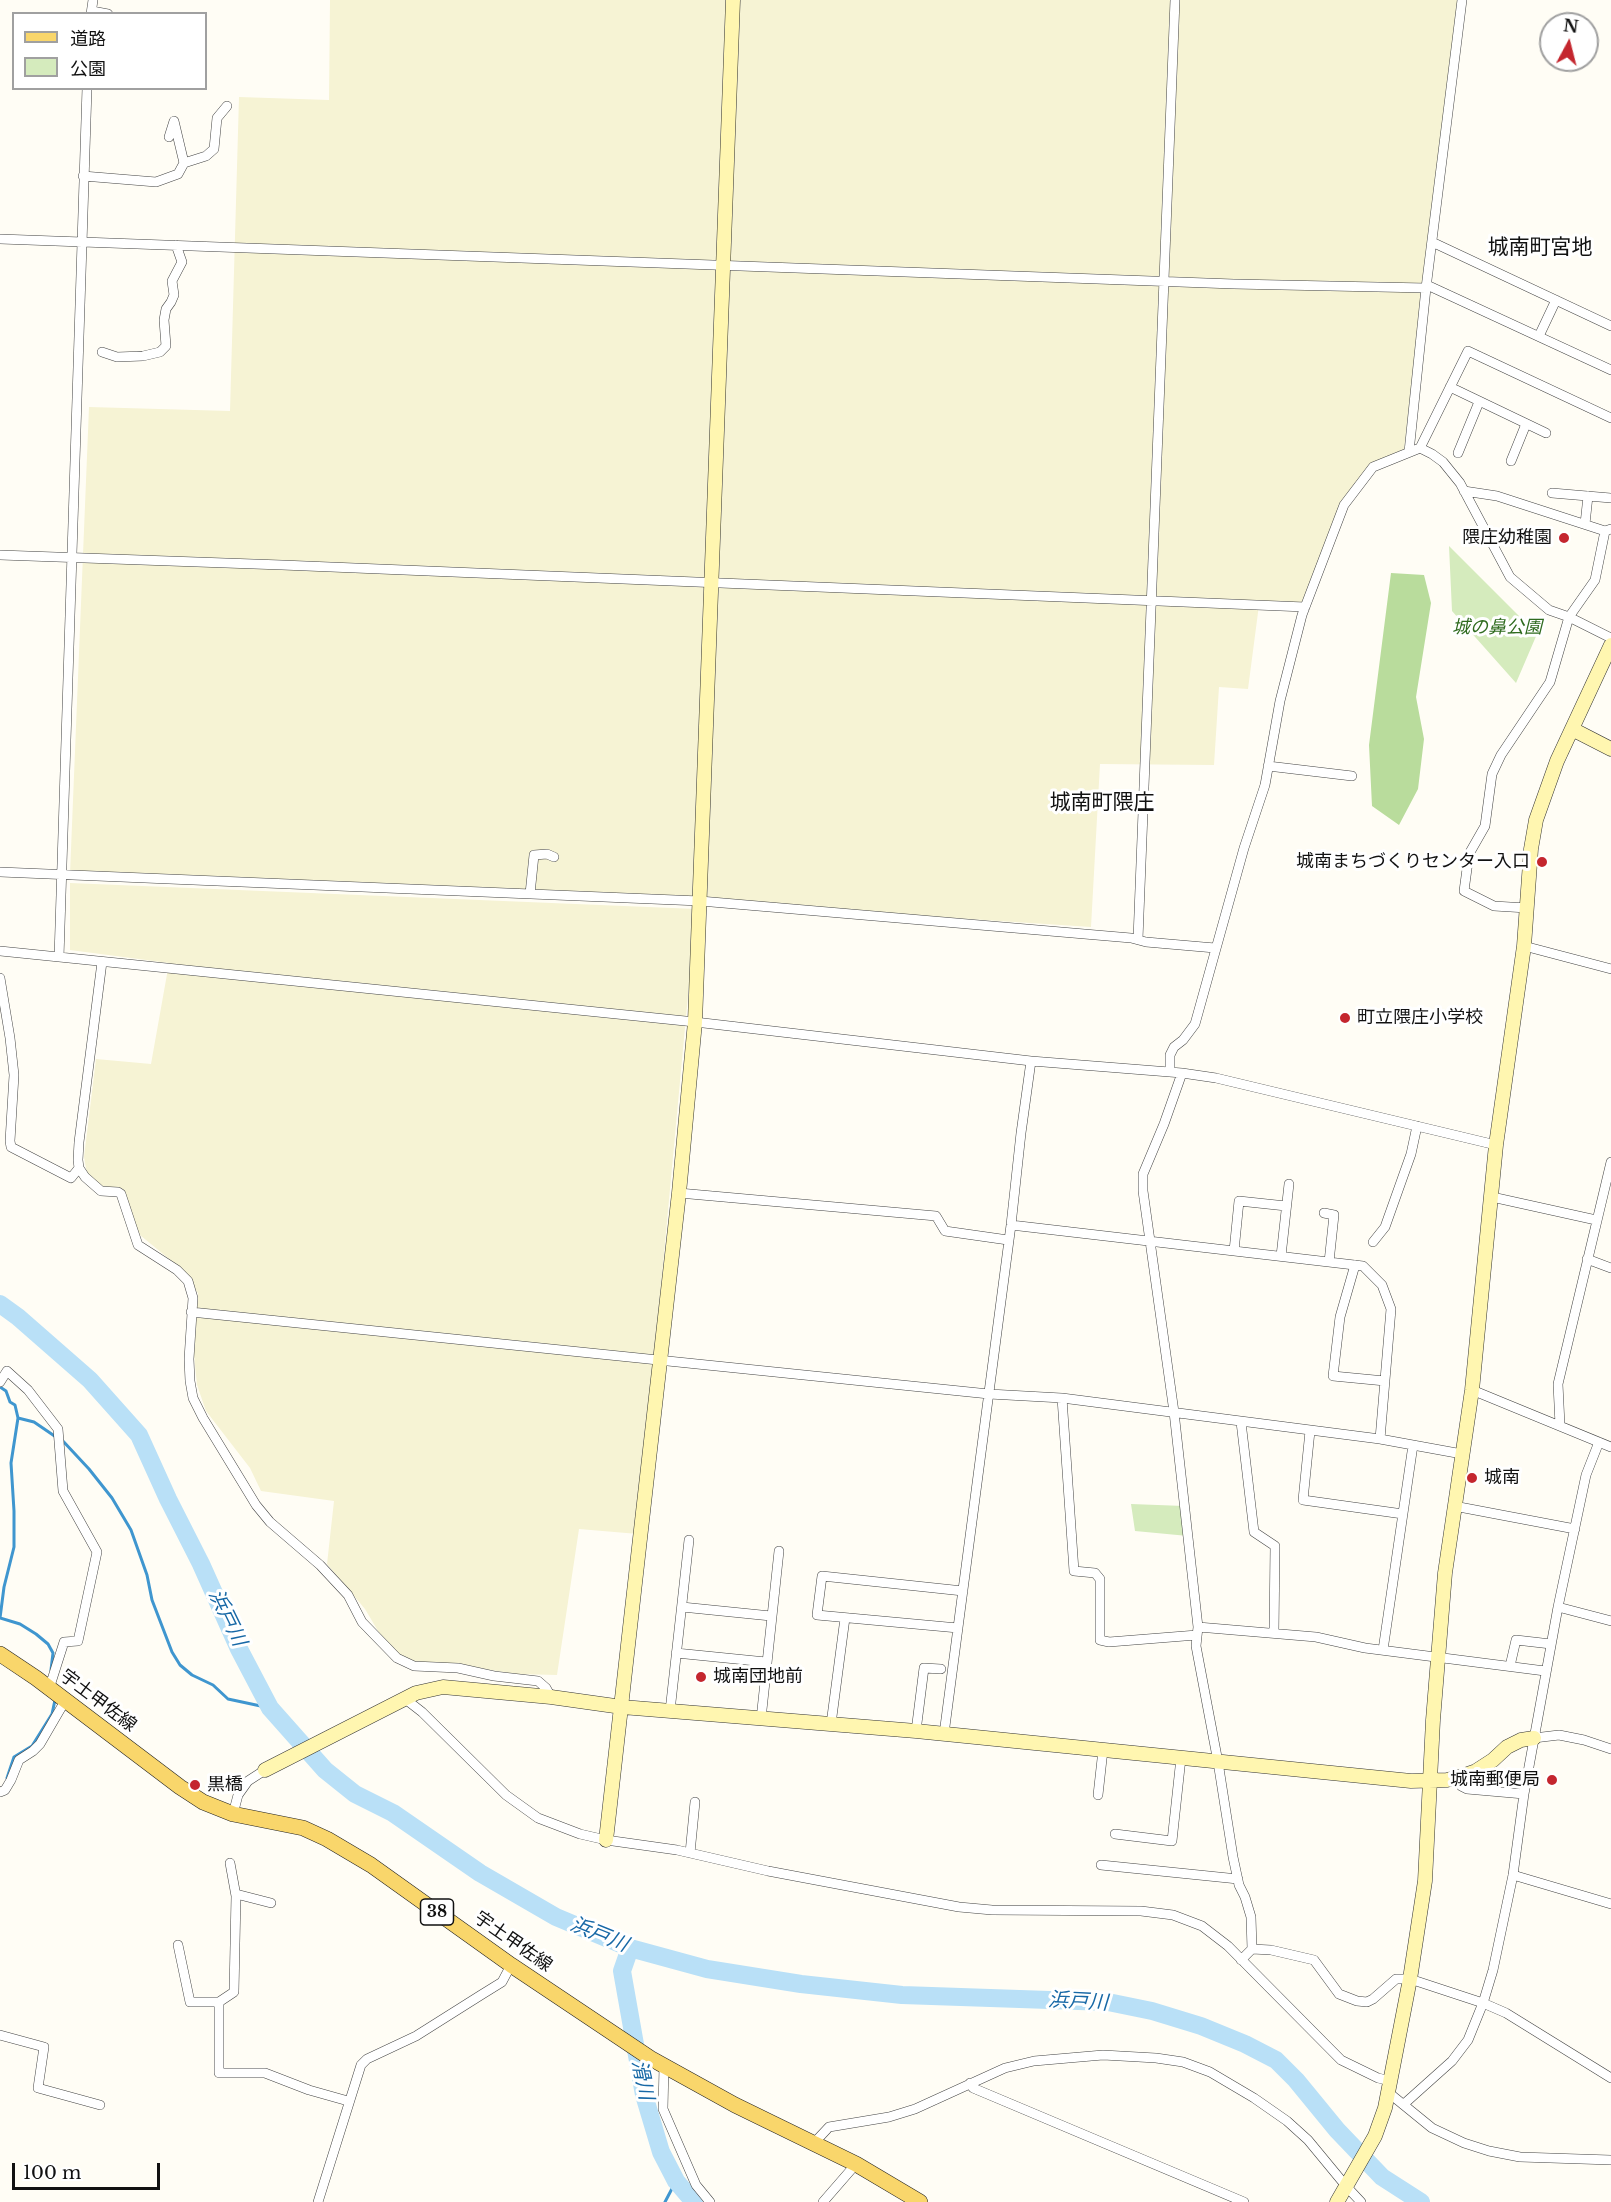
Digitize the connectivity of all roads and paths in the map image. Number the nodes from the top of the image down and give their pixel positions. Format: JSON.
{"nodes":[{"id":1,"x":93,"y":0,"type":"edge"},
{"id":2,"x":733,"y":0,"type":"edge"},
{"id":3,"x":1175,"y":0,"type":"edge"},
{"id":4,"x":1462,"y":0,"type":"edge"},
{"id":5,"x":92,"y":12,"type":"edge"},
{"id":6,"x":87,"y":90,"type":"edge"},
{"id":7,"x":227,"y":106,"type":"dead end"},
{"id":8,"x":169,"y":137,"type":"dead end"},
{"id":9,"x":184,"y":163,"type":"junction"},
{"id":10,"x":83,"y":177,"type":"junction"},
{"id":11,"x":0,"y":239,"type":"edge"},
{"id":12,"x":81,"y":242,"type":"junction"},
{"id":13,"x":1432,"y":242,"type":"junction"},
{"id":14,"x":176,"y":245,"type":"junction"},
{"id":15,"x":724,"y":265,"type":"junction"},
{"id":16,"x":1164,"y":281,"type":"junction"},
{"id":17,"x":1426,"y":287,"type":"junction"},
{"id":18,"x":1556,"y":300,"type":"junction"},
{"id":19,"x":1611,"y":326,"type":"edge"},
{"id":20,"x":1539,"y":336,"type":"junction"},
{"id":21,"x":102,"y":352,"type":"dead end"},
{"id":22,"x":1611,"y":370,"type":"edge"},
{"id":23,"x":1450,"y":387,"type":"junction"},
{"id":24,"x":1479,"y":402,"type":"junction"},
{"id":25,"x":1611,"y":418,"type":"edge"},
{"id":26,"x":1526,"y":424,"type":"junction"},
{"id":27,"x":1546,"y":434,"type":"dead end"},
{"id":28,"x":1420,"y":448,"type":"junction"},
{"id":29,"x":1409,"y":452,"type":"junction"},
{"id":30,"x":1458,"y":453,"type":"dead end"},
{"id":31,"x":1511,"y":460,"type":"dead end"},
{"id":32,"x":1464,"y":491,"type":"junction"},
{"id":33,"x":1552,"y":494,"type":"dead end"},
{"id":34,"x":1588,"y":496,"type":"junction"},
{"id":35,"x":1611,"y":498,"type":"edge"},
{"id":36,"x":1585,"y":524,"type":"junction"},
{"id":37,"x":1608,"y":530,"type":"edge"},
{"id":38,"x":0,"y":555,"type":"edge"},
{"id":39,"x":72,"y":556,"type":"junction"},
{"id":40,"x":712,"y":582,"type":"junction"},
{"id":41,"x":1151,"y":600,"type":"junction"},
{"id":42,"x":1305,"y":607,"type":"junction"},
{"id":43,"x":1569,"y":617,"type":"junction"},
{"id":44,"x":1611,"y":638,"type":"edge"},
{"id":45,"x":1611,"y":645,"type":"edge"},
{"id":46,"x":1572,"y":729,"type":"junction"},
{"id":47,"x":1611,"y":749,"type":"edge"},
{"id":48,"x":1268,"y":766,"type":"junction"},
{"id":49,"x":1352,"y":776,"type":"dead end"},
{"id":50,"x":554,"y":857,"type":"dead end"},
{"id":51,"x":0,"y":872,"type":"edge"},
{"id":52,"x":62,"y":873,"type":"junction"},
{"id":53,"x":530,"y":894,"type":"junction"},
{"id":54,"x":700,"y":901,"type":"junction"},
{"id":55,"x":1527,"y":908,"type":"junction"},
{"id":56,"x":1138,"y":939,"type":"junction"},
{"id":57,"x":1524,"y":946,"type":"junction"},
{"id":58,"x":1215,"y":948,"type":"junction"},
{"id":59,"x":0,"y":951,"type":"edge"},
{"id":60,"x":59,"y":957,"type":"junction"},
{"id":61,"x":102,"y":962,"type":"junction"},
{"id":62,"x":1611,"y":969,"type":"edge"},
{"id":63,"x":0,"y":978,"type":"edge"},
{"id":64,"x":2,"y":999,"type":"edge"},
{"id":65,"x":695,"y":1022,"type":"junction"},
{"id":66,"x":1031,"y":1061,"type":"junction"},
{"id":67,"x":1170,"y":1072,"type":"junction"},
{"id":68,"x":1182,"y":1073,"type":"junction"},
{"id":69,"x":1416,"y":1126,"type":"junction"},
{"id":70,"x":5,"y":1142,"type":"edge"},
{"id":71,"x":1496,"y":1145,"type":"junction"},
{"id":72,"x":1611,"y":1162,"type":"edge"},
{"id":73,"x":79,"y":1168,"type":"junction"},
{"id":74,"x":1289,"y":1184,"type":"dead end"},
{"id":75,"x":679,"y":1193,"type":"junction"},
{"id":76,"x":1492,"y":1197,"type":"junction"},
{"id":77,"x":1286,"y":1206,"type":"junction"},
{"id":78,"x":1324,"y":1214,"type":"dead end"},
{"id":79,"x":1596,"y":1220,"type":"junction"},
{"id":80,"x":1011,"y":1225,"type":"junction"},
{"id":81,"x":1008,"y":1240,"type":"junction"},
{"id":82,"x":1150,"y":1242,"type":"junction"},
{"id":83,"x":1372,"y":1242,"type":"dead end"},
{"id":84,"x":1234,"y":1251,"type":"junction"},
{"id":85,"x":1281,"y":1256,"type":"junction"},
{"id":86,"x":1587,"y":1259,"type":"junction"},
{"id":87,"x":1329,"y":1262,"type":"junction"},
{"id":88,"x":1355,"y":1265,"type":"junction"},
{"id":89,"x":1611,"y":1268,"type":"edge"},
{"id":90,"x":191,"y":1312,"type":"junction"},
{"id":91,"x":659,"y":1359,"type":"junction"},
{"id":92,"x":1385,"y":1381,"type":"junction"},
{"id":93,"x":0,"y":1382,"type":"edge"},
{"id":94,"x":1472,"y":1390,"type":"junction"},
{"id":95,"x":989,"y":1394,"type":"junction"},
{"id":96,"x":1062,"y":1398,"type":"junction"},
{"id":97,"x":1174,"y":1412,"type":"junction"},
{"id":98,"x":1241,"y":1422,"type":"junction"},
{"id":99,"x":1560,"y":1425,"type":"junction"},
{"id":100,"x":1310,"y":1431,"type":"junction"},
{"id":101,"x":1380,"y":1439,"type":"junction"},
{"id":102,"x":1599,"y":1442,"type":"junction"},
{"id":103,"x":1413,"y":1445,"type":"junction"},
{"id":104,"x":1611,"y":1447,"type":"edge"},
{"id":105,"x":1462,"y":1454,"type":"junction"},
{"id":106,"x":1455,"y":1506,"type":"junction"},
{"id":107,"x":1403,"y":1514,"type":"junction"},
{"id":108,"x":1575,"y":1529,"type":"junction"},
{"id":109,"x":689,"y":1540,"type":"dead end"},
{"id":110,"x":779,"y":1551,"type":"dead end"},
{"id":111,"x":963,"y":1591,"type":"junction"},
{"id":112,"x":682,"y":1607,"type":"junction"},
{"id":113,"x":1558,"y":1607,"type":"junction"},
{"id":114,"x":771,"y":1616,"type":"junction"},
{"id":115,"x":845,"y":1618,"type":"junction"},
{"id":116,"x":1611,"y":1621,"type":"edge"},
{"id":117,"x":958,"y":1628,"type":"junction"},
{"id":118,"x":1198,"y":1631,"type":"junction"},
{"id":119,"x":1274,"y":1633,"type":"junction"},
{"id":120,"x":1551,"y":1644,"type":"junction"},
{"id":121,"x":1383,"y":1650,"type":"junction"},
{"id":122,"x":676,"y":1653,"type":"junction"},
{"id":123,"x":0,"y":1654,"type":"edge"},
{"id":124,"x":1437,"y":1656,"type":"junction"},
{"id":125,"x":766,"y":1662,"type":"junction"},
{"id":126,"x":1510,"y":1666,"type":"junction"},
{"id":127,"x":940,"y":1669,"type":"dead end"},
{"id":128,"x":1545,"y":1671,"type":"junction"},
{"id":129,"x":49,"y":1689,"type":"junction"},
{"id":130,"x":552,"y":1698,"type":"junction"},
{"id":131,"x":401,"y":1700,"type":"junction"},
{"id":132,"x":65,"y":1701,"type":"junction"},
{"id":133,"x":622,"y":1707,"type":"junction"},
{"id":134,"x":670,"y":1711,"type":"junction"},
{"id":135,"x":760,"y":1719,"type":"junction"},
{"id":136,"x":831,"y":1724,"type":"junction"},
{"id":137,"x":916,"y":1731,"type":"junction"},
{"id":138,"x":944,"y":1734,"type":"junction"},
{"id":139,"x":1534,"y":1737,"type":"junction"},
{"id":140,"x":1611,"y":1749,"type":"edge"},
{"id":141,"x":1103,"y":1750,"type":"junction"},
{"id":142,"x":1181,"y":1758,"type":"junction"},
{"id":143,"x":1218,"y":1762,"type":"junction"},
{"id":144,"x":265,"y":1770,"type":"joint"},
{"id":145,"x":1459,"y":1777,"type":"junction"},
{"id":146,"x":1429,"y":1781,"type":"junction"},
{"id":147,"x":0,"y":1792,"type":"edge"},
{"id":148,"x":1524,"y":1794,"type":"junction"},
{"id":149,"x":1098,"y":1795,"type":"dead end"},
{"id":150,"x":695,"y":1802,"type":"dead end"},
{"id":151,"x":233,"y":1814,"type":"junction"},
{"id":152,"x":1115,"y":1834,"type":"dead end"},
{"id":153,"x":606,"y":1840,"type":"junction"},
{"id":154,"x":1172,"y":1841,"type":"junction"},
{"id":155,"x":1183,"y":1842,"type":"dead end"},
{"id":156,"x":690,"y":1853,"type":"junction"},
{"id":157,"x":230,"y":1863,"type":"dead end"},
{"id":158,"x":1101,"y":1865,"type":"dead end"},
{"id":159,"x":1513,"y":1875,"type":"junction"},
{"id":160,"x":1238,"y":1879,"type":"junction"},
{"id":161,"x":236,"y":1894,"type":"junction"},
{"id":162,"x":271,"y":1903,"type":"dead end"},
{"id":163,"x":1611,"y":1904,"type":"edge"},
{"id":164,"x":178,"y":1946,"type":"dead end"},
{"id":165,"x":1252,"y":1949,"type":"junction"},
{"id":166,"x":1241,"y":1959,"type":"junction"},
{"id":167,"x":511,"y":1965,"type":"junction"},
{"id":168,"x":1410,"y":1979,"type":"junction"},
{"id":169,"x":219,"y":2002,"type":"junction"},
{"id":170,"x":1483,"y":2003,"type":"junction"},
{"id":171,"x":0,"y":2035,"type":"edge"},
{"id":172,"x":664,"y":2066,"type":"junction"},
{"id":173,"x":1611,"y":2078,"type":"edge"},
{"id":174,"x":970,"y":2083,"type":"junction"},
{"id":175,"x":1390,"y":2087,"type":"junction"},
{"id":176,"x":348,"y":2101,"type":"junction"},
{"id":177,"x":1404,"y":2103,"type":"junction"},
{"id":178,"x":100,"y":2105,"type":"dead end"},
{"id":179,"x":814,"y":2143,"type":"junction"},
{"id":180,"x":1611,"y":2160,"type":"edge"},
{"id":181,"x":856,"y":2164,"type":"junction"},
{"id":182,"x":1349,"y":2180,"type":"junction"},
{"id":183,"x":318,"y":2202,"type":"edge"},
{"id":184,"x":710,"y":2202,"type":"edge"},
{"id":185,"x":823,"y":2202,"type":"edge"},
{"id":186,"x":920,"y":2202,"type":"edge"},
{"id":187,"x":1244,"y":2202,"type":"edge"},
{"id":188,"x":1337,"y":2202,"type":"edge"},
{"id":189,"x":1361,"y":2202,"type":"edge"}],
"edges":[{"from":1,"to":5,"type":"street"},
{"from":2,"to":15,"type":"street"},
{"from":3,"to":16,"type":"street"},
{"from":4,"to":13,"type":"street"},
{"from":6,"to":10,"type":"street"},
{"from":7,"to":9,"type":"street"},
{"from":8,"to":9,"type":"street"},
{"from":9,"to":10,"type":"street"},
{"from":10,"to":12,"type":"street"},
{"from":11,"to":12,"type":"street"},
{"from":12,"to":14,"type":"street"},
{"from":12,"to":39,"type":"street"},
{"from":13,"to":17,"type":"street"},
{"from":13,"to":18,"type":"street"},
{"from":14,"to":15,"type":"street"},
{"from":14,"to":21,"type":"street"},
{"from":15,"to":16,"type":"street"},
{"from":15,"to":40,"type":"street"},
{"from":16,"to":17,"type":"street"},
{"from":16,"to":41,"type":"street"},
{"from":17,"to":20,"type":"street"},
{"from":17,"to":29,"type":"street"},
{"from":18,"to":19,"type":"street"},
{"from":18,"to":20,"type":"street"},
{"from":20,"to":22,"type":"street"},
{"from":23,"to":24,"type":"street"},
{"from":23,"to":25,"type":"street"},
{"from":23,"to":28,"type":"street"},
{"from":24,"to":26,"type":"street"},
{"from":24,"to":30,"type":"street"},
{"from":26,"to":27,"type":"street"},
{"from":26,"to":31,"type":"street"},
{"from":28,"to":29,"type":"street"},
{"from":28,"to":32,"type":"street"},
{"from":29,"to":42,"type":"street"},
{"from":32,"to":36,"type":"street"},
{"from":32,"to":43,"type":"street"},
{"from":33,"to":34,"type":"street"},
{"from":34,"to":35,"type":"street"},
{"from":34,"to":36,"type":"street"},
{"from":36,"to":37,"type":"street"},
{"from":37,"to":43,"type":"street"},
{"from":38,"to":39,"type":"street"},
{"from":39,"to":40,"type":"street"},
{"from":39,"to":52,"type":"street"},
{"from":40,"to":41,"type":"street"},
{"from":40,"to":54,"type":"street"},
{"from":41,"to":42,"type":"street"},
{"from":41,"to":56,"type":"street"},
{"from":42,"to":48,"type":"street"},
{"from":43,"to":44,"type":"street"},
{"from":43,"to":55,"type":"street"},
{"from":45,"to":46,"type":"street"},
{"from":46,"to":47,"type":"street"},
{"from":46,"to":55,"type":"street"},
{"from":48,"to":49,"type":"street"},
{"from":48,"to":58,"type":"street"},
{"from":50,"to":53,"type":"street"},
{"from":51,"to":52,"type":"street"},
{"from":52,"to":53,"type":"street"},
{"from":52,"to":60,"type":"street"},
{"from":53,"to":54,"type":"street"},
{"from":54,"to":56,"type":"street"},
{"from":54,"to":65,"type":"street"},
{"from":55,"to":57,"type":"street"},
{"from":56,"to":58,"type":"street"},
{"from":57,"to":62,"type":"street"},
{"from":57,"to":71,"type":"street"},
{"from":58,"to":67,"type":"street"},
{"from":59,"to":60,"type":"street"},
{"from":60,"to":61,"type":"street"},
{"from":61,"to":65,"type":"street"},
{"from":61,"to":73,"type":"street"},
{"from":63,"to":64,"type":"street"},
{"from":64,"to":70,"type":"street"},
{"from":65,"to":66,"type":"street"},
{"from":65,"to":75,"type":"street"},
{"from":66,"to":67,"type":"street"},
{"from":66,"to":80,"type":"street"},
{"from":67,"to":68,"type":"street"},
{"from":68,"to":69,"type":"street"},
{"from":68,"to":82,"type":"street"},
{"from":69,"to":71,"type":"street"},
{"from":69,"to":83,"type":"street"},
{"from":70,"to":73,"type":"street"},
{"from":71,"to":76,"type":"street"},
{"from":72,"to":79,"type":"street"},
{"from":73,"to":90,"type":"street"},
{"from":74,"to":77,"type":"street"},
{"from":75,"to":81,"type":"street"},
{"from":75,"to":91,"type":"street"},
{"from":76,"to":79,"type":"street"},
{"from":76,"to":94,"type":"street"},
{"from":77,"to":84,"type":"street"},
{"from":77,"to":85,"type":"street"},
{"from":78,"to":87,"type":"street"},
{"from":79,"to":86,"type":"street"},
{"from":80,"to":81,"type":"street"},
{"from":80,"to":82,"type":"street"},
{"from":81,"to":95,"type":"street"},
{"from":82,"to":84,"type":"street"},
{"from":82,"to":97,"type":"street"},
{"from":84,"to":85,"type":"street"},
{"from":85,"to":87,"type":"street"},
{"from":86,"to":89,"type":"street"},
{"from":86,"to":99,"type":"street"},
{"from":87,"to":88,"type":"street"},
{"from":88,"to":92,"type":"street"},
{"from":88,"to":92,"type":"street"},
{"from":90,"to":91,"type":"street"},
{"from":90,"to":130,"type":"street"},
{"from":91,"to":95,"type":"street"},
{"from":91,"to":133,"type":"street"},
{"from":92,"to":101,"type":"street"},
{"from":93,"to":129,"type":"street"},
{"from":94,"to":99,"type":"street"},
{"from":94,"to":105,"type":"street"},
{"from":95,"to":96,"type":"street"},
{"from":95,"to":111,"type":"street"},
{"from":96,"to":97,"type":"street"},
{"from":96,"to":118,"type":"street"},
{"from":97,"to":98,"type":"street"},
{"from":97,"to":118,"type":"street"},
{"from":98,"to":100,"type":"street"},
{"from":98,"to":119,"type":"street"},
{"from":99,"to":102,"type":"street"},
{"from":100,"to":101,"type":"street"},
{"from":100,"to":107,"type":"street"},
{"from":101,"to":103,"type":"street"},
{"from":102,"to":104,"type":"street"},
{"from":102,"to":108,"type":"street"},
{"from":103,"to":105,"type":"street"},
{"from":103,"to":107,"type":"street"},
{"from":105,"to":106,"type":"street"},
{"from":106,"to":108,"type":"street"},
{"from":106,"to":124,"type":"street"},
{"from":107,"to":121,"type":"street"},
{"from":108,"to":113,"type":"street"},
{"from":109,"to":112,"type":"street"},
{"from":110,"to":114,"type":"street"},
{"from":111,"to":115,"type":"street"},
{"from":111,"to":117,"type":"street"},
{"from":112,"to":114,"type":"street"},
{"from":112,"to":122,"type":"street"},
{"from":113,"to":116,"type":"street"},
{"from":113,"to":120,"type":"street"},
{"from":114,"to":125,"type":"street"},
{"from":115,"to":117,"type":"street"},
{"from":115,"to":136,"type":"street"},
{"from":117,"to":138,"type":"street"},
{"from":118,"to":119,"type":"street"},
{"from":118,"to":143,"type":"street"},
{"from":119,"to":121,"type":"street"},
{"from":120,"to":126,"type":"street"},
{"from":120,"to":128,"type":"street"},
{"from":121,"to":124,"type":"street"},
{"from":122,"to":125,"type":"street"},
{"from":122,"to":134,"type":"street"},
{"from":123,"to":129,"type":"main road","name":"宇土甲佐線","number":"38"},
{"from":124,"to":126,"type":"street"},
{"from":124,"to":146,"type":"street"},
{"from":125,"to":135,"type":"street"},
{"from":126,"to":128,"type":"street"},
{"from":127,"to":137,"type":"street"},
{"from":128,"to":139,"type":"street"},
{"from":129,"to":132,"type":"main road","name":"宇土甲佐線","number":"38"},
{"from":130,"to":131,"type":"street"},
{"from":130,"to":133,"type":"street"},
{"from":131,"to":144,"type":"street"},
{"from":131,"to":153,"type":"street"},
{"from":132,"to":147,"type":"street"},
{"from":132,"to":151,"type":"main road","name":"宇土甲佐線","number":"38"},
{"from":133,"to":134,"type":"street"},
{"from":133,"to":153,"type":"street"},
{"from":134,"to":135,"type":"street"},
{"from":135,"to":136,"type":"street"},
{"from":136,"to":137,"type":"street"},
{"from":137,"to":138,"type":"street"},
{"from":138,"to":141,"type":"street"},
{"from":139,"to":140,"type":"street"},
{"from":139,"to":145,"type":"street"},
{"from":139,"to":148,"type":"street"},
{"from":141,"to":142,"type":"street"},
{"from":141,"to":149,"type":"street"},
{"from":142,"to":143,"type":"street"},
{"from":142,"to":154,"type":"street"},
{"from":143,"to":146,"type":"street"},
{"from":143,"to":160,"type":"street"},
{"from":144,"to":151,"type":"street"},
{"from":145,"to":146,"type":"street"},
{"from":145,"to":148,"type":"street"},
{"from":146,"to":168,"type":"street"},
{"from":148,"to":159,"type":"street"},
{"from":150,"to":156,"type":"street"},
{"from":151,"to":167,"type":"main road","name":"宇土甲佐線","number":"38"},
{"from":152,"to":154,"type":"street"},
{"from":153,"to":156,"type":"street"},
{"from":154,"to":155,"type":"street"},
{"from":156,"to":166,"type":"street"},
{"from":157,"to":161,"type":"street"},
{"from":158,"to":160,"type":"street"},
{"from":159,"to":163,"type":"street"},
{"from":159,"to":170,"type":"street"},
{"from":160,"to":165,"type":"street"},
{"from":161,"to":162,"type":"street"},
{"from":161,"to":169,"type":"street"},
{"from":164,"to":169,"type":"street"},
{"from":165,"to":166,"type":"street"},
{"from":165,"to":168,"type":"street"},
{"from":166,"to":175,"type":"street"},
{"from":167,"to":172,"type":"main road","name":"宇土甲佐線","number":"38"},
{"from":167,"to":176,"type":"street"},
{"from":168,"to":170,"type":"street"},
{"from":168,"to":175,"type":"street"},
{"from":169,"to":176,"type":"street"},
{"from":170,"to":173,"type":"street"},
{"from":170,"to":177,"type":"street"},
{"from":171,"to":178,"type":"street"},
{"from":172,"to":179,"type":"main road","name":"宇土甲佐線","number":"38"},
{"from":172,"to":184,"type":"street"},
{"from":174,"to":179,"type":"street"},
{"from":174,"to":182,"type":"street"},
{"from":174,"to":187,"type":"street"},
{"from":175,"to":177,"type":"street"},
{"from":175,"to":182,"type":"street"},
{"from":176,"to":183,"type":"street"},
{"from":177,"to":180,"type":"street"},
{"from":179,"to":181,"type":"main road","name":"宇土甲佐線","number":"38"},
{"from":181,"to":185,"type":"street"},
{"from":181,"to":186,"type":"main road","name":"宇土甲佐線","number":"38"},
{"from":182,"to":188,"type":"street"},
{"from":182,"to":189,"type":"street"}]}
